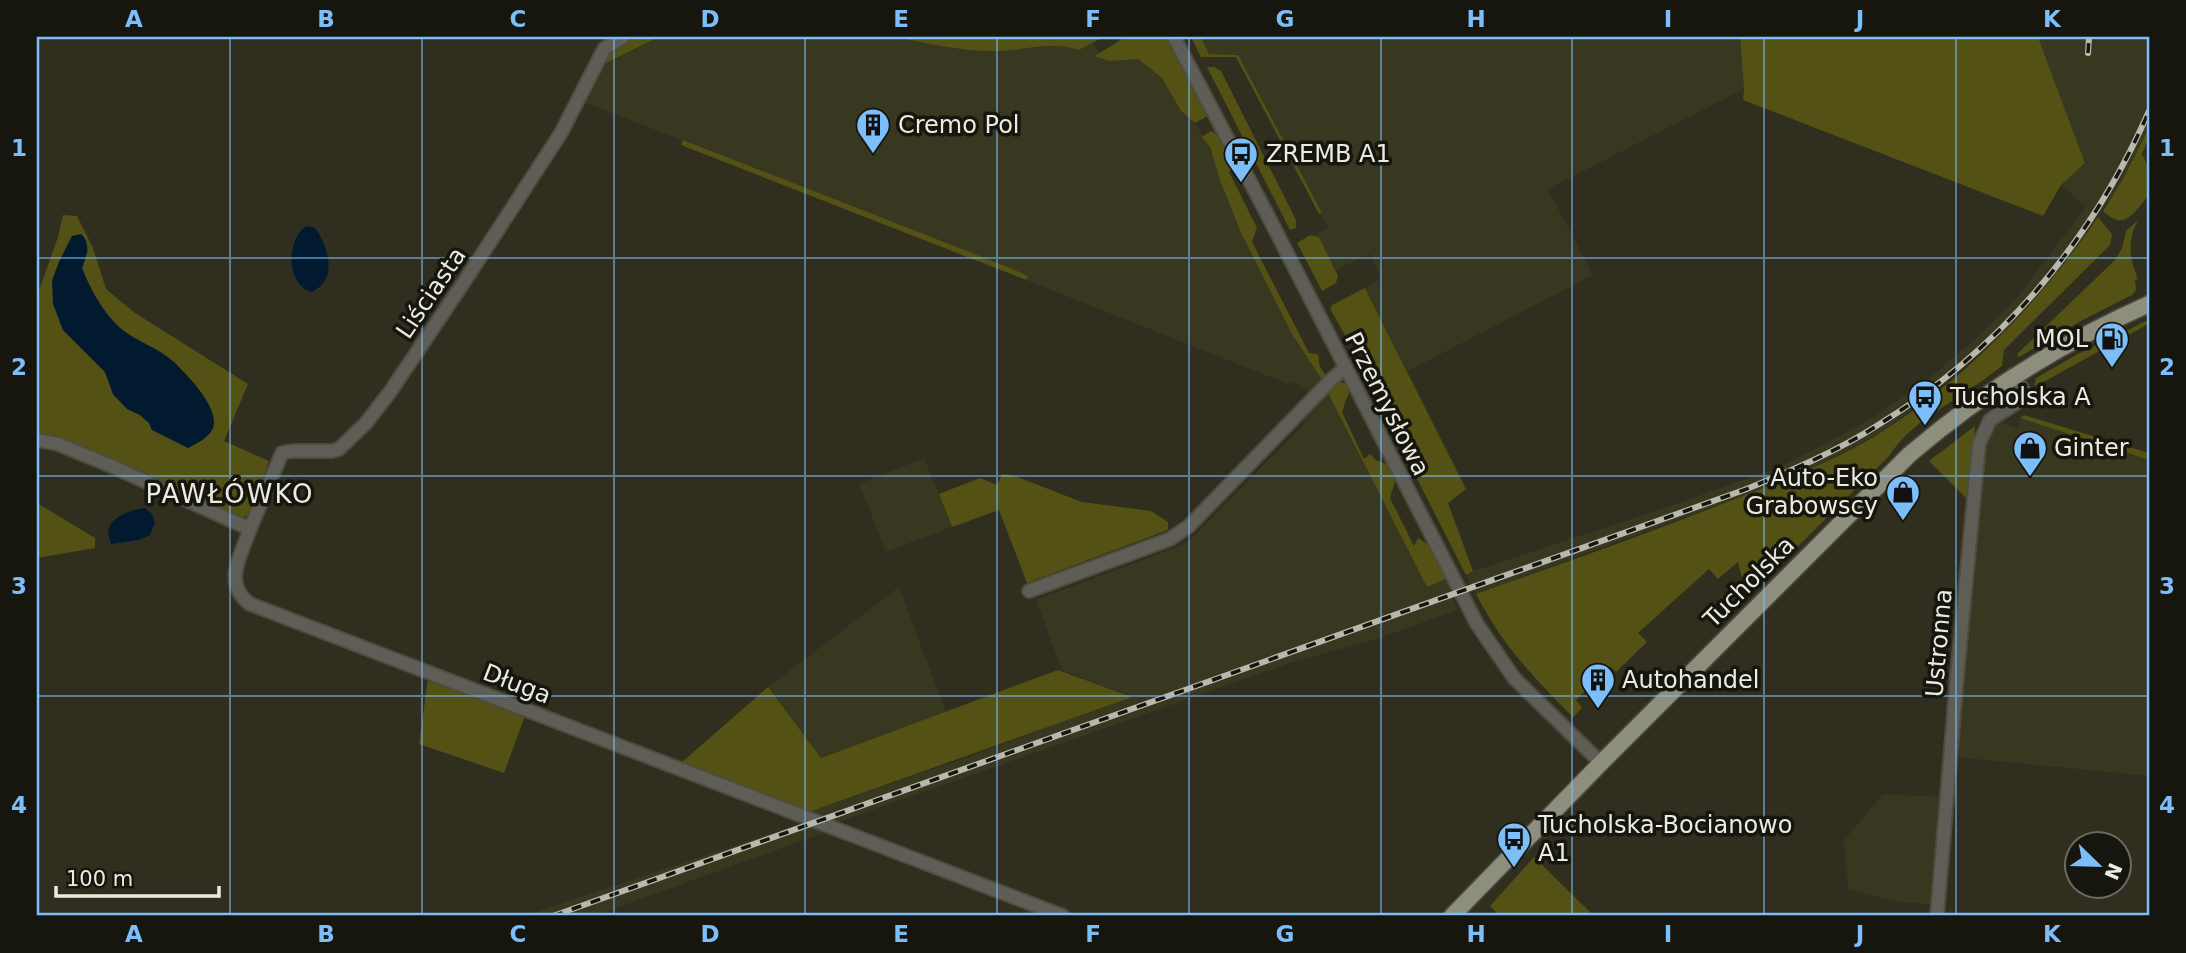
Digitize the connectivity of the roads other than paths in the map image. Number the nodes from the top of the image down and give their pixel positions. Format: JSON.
{"nodes":[{"id":1,"x":623,"y":37,"type":"edge"},
{"id":2,"x":1174,"y":37,"type":"edge"},
{"id":3,"x":2149,"y":304,"type":"edge"},
{"id":4,"x":1345,"y":368,"type":"junction"},
{"id":5,"x":2013,"y":375,"type":"junction"},
{"id":6,"x":37,"y":440,"type":"edge"},
{"id":7,"x":250,"y":529,"type":"junction"},
{"id":8,"x":1029,"y":591,"type":"dead end"},
{"id":9,"x":1601,"y":763,"type":"junction"},
{"id":10,"x":1063,"y":916,"type":"edge"},
{"id":11,"x":1452,"y":916,"type":"edge"},
{"id":12,"x":1937,"y":916,"type":"edge"}],
"edges":[{"from":1,"to":7,"type":"street","name":"Liściasta"},
{"from":2,"to":4,"type":"street","name":"Przemysłowa"},
{"from":3,"to":5,"type":"main road","name":"Tucholska"},
{"from":4,"to":8,"type":"street"},
{"from":4,"to":9,"type":"street","name":"Przemysłowa"},
{"from":5,"to":9,"type":"main road","name":"Tucholska"},
{"from":5,"to":12,"type":"street","name":"Ustronna"},
{"from":6,"to":7,"type":"street"},
{"from":7,"to":10,"type":"street","name":"Długa"},
{"from":9,"to":11,"type":"main road","name":"Tucholska"}]}
